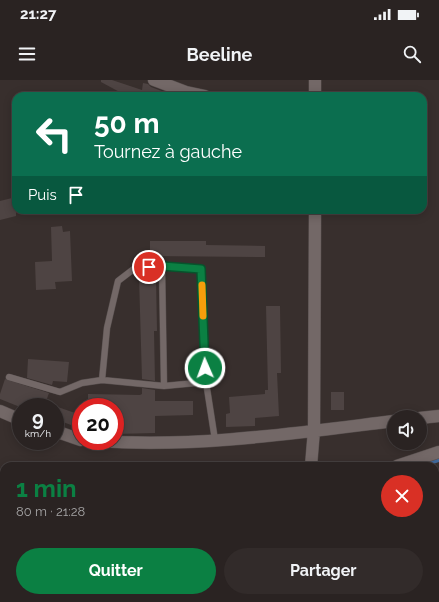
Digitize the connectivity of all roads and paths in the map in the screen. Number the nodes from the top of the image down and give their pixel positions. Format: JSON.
{"nodes":[{"id":1,"x":154,"y":80,"type":"edge"},
{"id":2,"x":315,"y":80,"type":"edge"},
{"id":3,"x":186,"y":92,"type":"edge"},
{"id":4,"x":315,"y":92,"type":"edge"},
{"id":5,"x":315,"y":214,"type":"edge"},
{"id":6,"x":162,"y":266,"type":"junction"},
{"id":7,"x":9,"y":377,"type":"dead end"},
{"id":8,"x":102,"y":380,"type":"junction"},
{"id":9,"x":206,"y":382,"type":"junction"},
{"id":10,"x":164,"y":386,"type":"junction"},
{"id":11,"x":0,"y":411,"type":"edge"},
{"id":12,"x":12,"y":416,"type":"edge"},
{"id":13,"x":439,"y":416,"type":"edge"},
{"id":14,"x":427,"y":417,"type":"edge"},
{"id":15,"x":387,"y":422,"type":"edge"},
{"id":16,"x":314,"y":430,"type":"junction"},
{"id":17,"x":215,"y":440,"type":"junction"},
{"id":18,"x":124,"y":443,"type":"edge"},
{"id":19,"x":439,"y":452,"type":"edge"},
{"id":20,"x":311,"y":462,"type":"edge"},
{"id":21,"x":409,"y":462,"type":"edge"}],
"edges":[{"from":1,"to":3,"type":"street"},
{"from":2,"to":4,"type":"street"},
{"from":5,"to":16,"type":"street"},
{"from":6,"to":8,"type":"lane"},
{"from":6,"to":9,"type":"lane"},
{"from":6,"to":10,"type":"lane"},
{"from":7,"to":8,"type":"lane"},
{"from":8,"to":10,"type":"lane"},
{"from":9,"to":10,"type":"lane"},
{"from":9,"to":17,"type":"lane"},
{"from":11,"to":12,"type":"street"},
{"from":13,"to":14,"type":"street"},
{"from":15,"to":16,"type":"street"},
{"from":16,"to":17,"type":"street"},
{"from":16,"to":20,"type":"street"},
{"from":17,"to":18,"type":"street"},
{"from":19,"to":21,"type":"street"}]}
